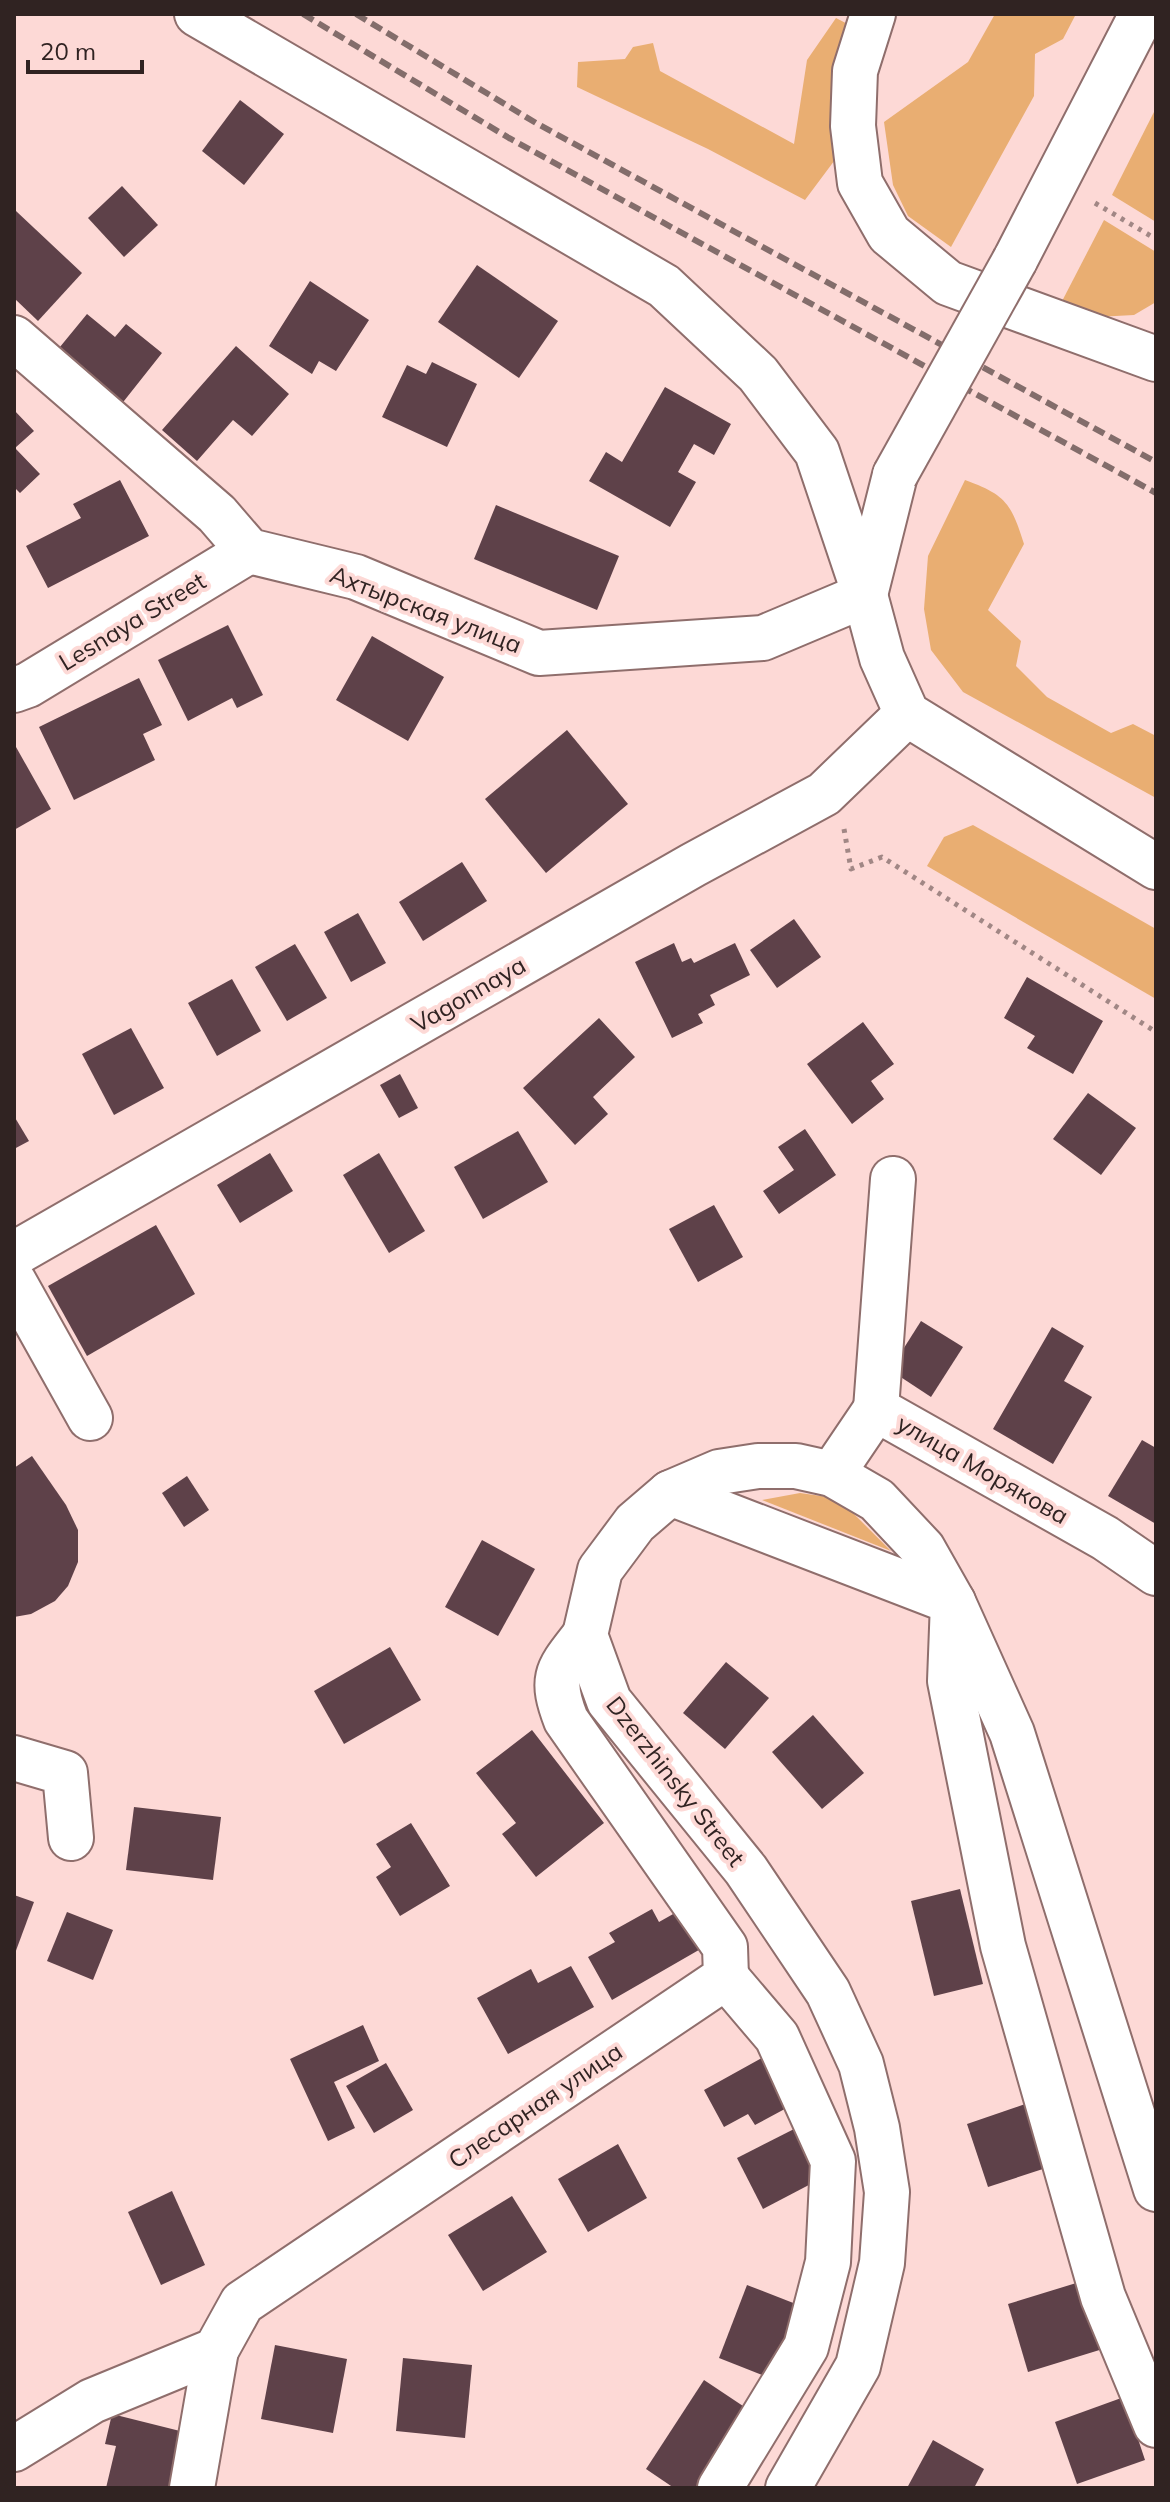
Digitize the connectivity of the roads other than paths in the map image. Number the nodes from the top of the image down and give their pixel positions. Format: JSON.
{"nodes":[{"id":1,"x":197,"y":14,"type":"edge"},
{"id":2,"x":873,"y":14,"type":"edge"},
{"id":3,"x":1142,"y":14,"type":"edge"},
{"id":4,"x":14,"y":338,"type":"edge"},
{"id":5,"x":1156,"y":359,"type":"edge"},
{"id":6,"x":249,"y":551,"type":"junction"},
{"id":7,"x":865,"y":595,"type":"junction"},
{"id":8,"x":14,"y":690,"type":"edge"},
{"id":9,"x":907,"y":714,"type":"junction"},
{"id":10,"x":1156,"y":867,"type":"edge"},
{"id":11,"x":893,"y":1179,"type":"dead end"},
{"id":12,"x":14,"y":1254,"type":"edge"},
{"id":13,"x":14,"y":1282,"type":"edge"},
{"id":14,"x":876,"y":1409,"type":"junction"},
{"id":15,"x":90,"y":1418,"type":"dead end"},
{"id":16,"x":832,"y":1474,"type":"junction"},
{"id":17,"x":670,"y":1493,"type":"junction"},
{"id":18,"x":1156,"y":1573,"type":"edge"},
{"id":19,"x":953,"y":1602,"type":"junction"},
{"id":20,"x":585,"y":1635,"type":"junction"},
{"id":21,"x":14,"y":1758,"type":"edge"},
{"id":22,"x":71,"y":1838,"type":"dead end"},
{"id":23,"x":726,"y":1977,"type":"junction"},
{"id":24,"x":1156,"y":2189,"type":"edge"},
{"id":25,"x":216,"y":2350,"type":"junction"},
{"id":26,"x":1156,"y":2425,"type":"edge"},
{"id":27,"x":14,"y":2449,"type":"edge"},
{"id":28,"x":192,"y":2488,"type":"edge"},
{"id":29,"x":720,"y":2488,"type":"edge"},
{"id":30,"x":788,"y":2488,"type":"edge"}],
"edges":[{"from":1,"to":7,"type":"street"},
{"from":2,"to":5,"type":"street"},
{"from":3,"to":7,"type":"street","bridge":true},
{"from":4,"to":6,"type":"street"},
{"from":6,"to":7,"type":"street","name":"Ахтырская улица"},
{"from":6,"to":8,"type":"street","name":"Lesnaya Street"},
{"from":7,"to":9,"type":"street"},
{"from":9,"to":10,"type":"street"},
{"from":9,"to":12,"type":"street","name":"Vagonnaya"},
{"from":11,"to":14,"type":"street"},
{"from":13,"to":15,"type":"street"},
{"from":14,"to":16,"type":"street","name":"улица Морякова"},
{"from":14,"to":18,"type":"street","name":"улица Морякова"},
{"from":16,"to":17,"type":"street"},
{"from":16,"to":19,"type":"street"},
{"from":17,"to":19,"type":"street"},
{"from":17,"to":20,"type":"street"},
{"from":19,"to":24,"type":"street"},
{"from":19,"to":26,"type":"street"},
{"from":20,"to":23,"type":"street"},
{"from":20,"to":30,"type":"street","name":"Dzerzhinsky Street"},
{"from":21,"to":22,"type":"street"},
{"from":23,"to":25,"type":"street","name":"Слесарная улица"},
{"from":23,"to":29,"type":"street"},
{"from":25,"to":27,"type":"street"},
{"from":25,"to":28,"type":"street","name":"Слесарная улица"}]}
